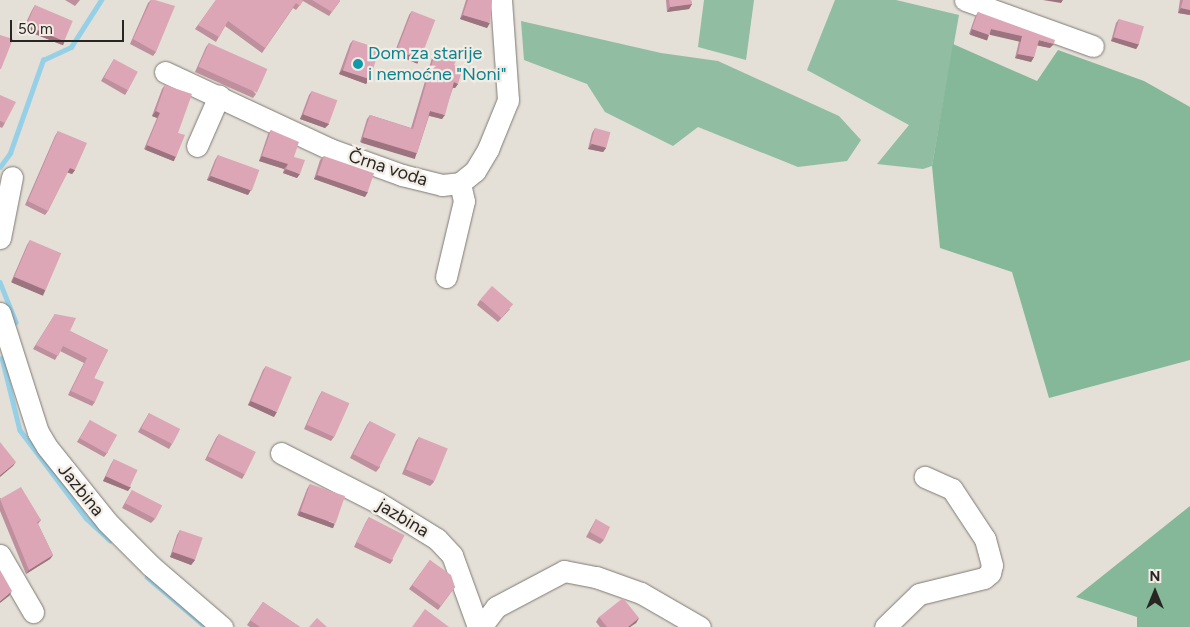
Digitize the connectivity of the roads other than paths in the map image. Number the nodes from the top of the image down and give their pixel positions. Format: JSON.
{"nodes":[{"id":1,"x":501,"y":0,"type":"edge"},
{"id":2,"x":965,"y":0,"type":"edge"},
{"id":3,"x":1093,"y":46,"type":"dead end"},
{"id":4,"x":165,"y":72,"type":"dead end"},
{"id":5,"x":219,"y":96,"type":"junction"},
{"id":6,"x":198,"y":146,"type":"dead end"},
{"id":7,"x":12,"y":177,"type":"dead end"},
{"id":8,"x":460,"y":183,"type":"junction"},
{"id":9,"x":0,"y":238,"type":"edge"},
{"id":10,"x":446,"y":277,"type":"dead end"},
{"id":11,"x":0,"y":313,"type":"edge"},
{"id":12,"x":281,"y":453,"type":"dead end"},
{"id":13,"x":925,"y":477,"type":"dead end"},
{"id":14,"x":0,"y":555,"type":"edge"},
{"id":15,"x":33,"y":612,"type":"dead end"},
{"id":16,"x":222,"y":627,"type":"edge"},
{"id":17,"x":480,"y":627,"type":"edge"},
{"id":18,"x":700,"y":627,"type":"edge"},
{"id":19,"x":884,"y":627,"type":"edge"}],
"edges":[{"from":1,"to":8,"type":"street"},
{"from":2,"to":3,"type":"street"},
{"from":4,"to":5,"type":"street","name":"Črna voda"},
{"from":5,"to":6,"type":"street"},
{"from":5,"to":8,"type":"street","name":"Črna voda"},
{"from":7,"to":9,"type":"street"},
{"from":8,"to":10,"type":"street"},
{"from":11,"to":16,"type":"street","name":"Jazbina"},
{"from":12,"to":17,"type":"street","name":"jazbina"},
{"from":13,"to":19,"type":"street"},
{"from":14,"to":15,"type":"street"},
{"from":17,"to":18,"type":"street"}]}
